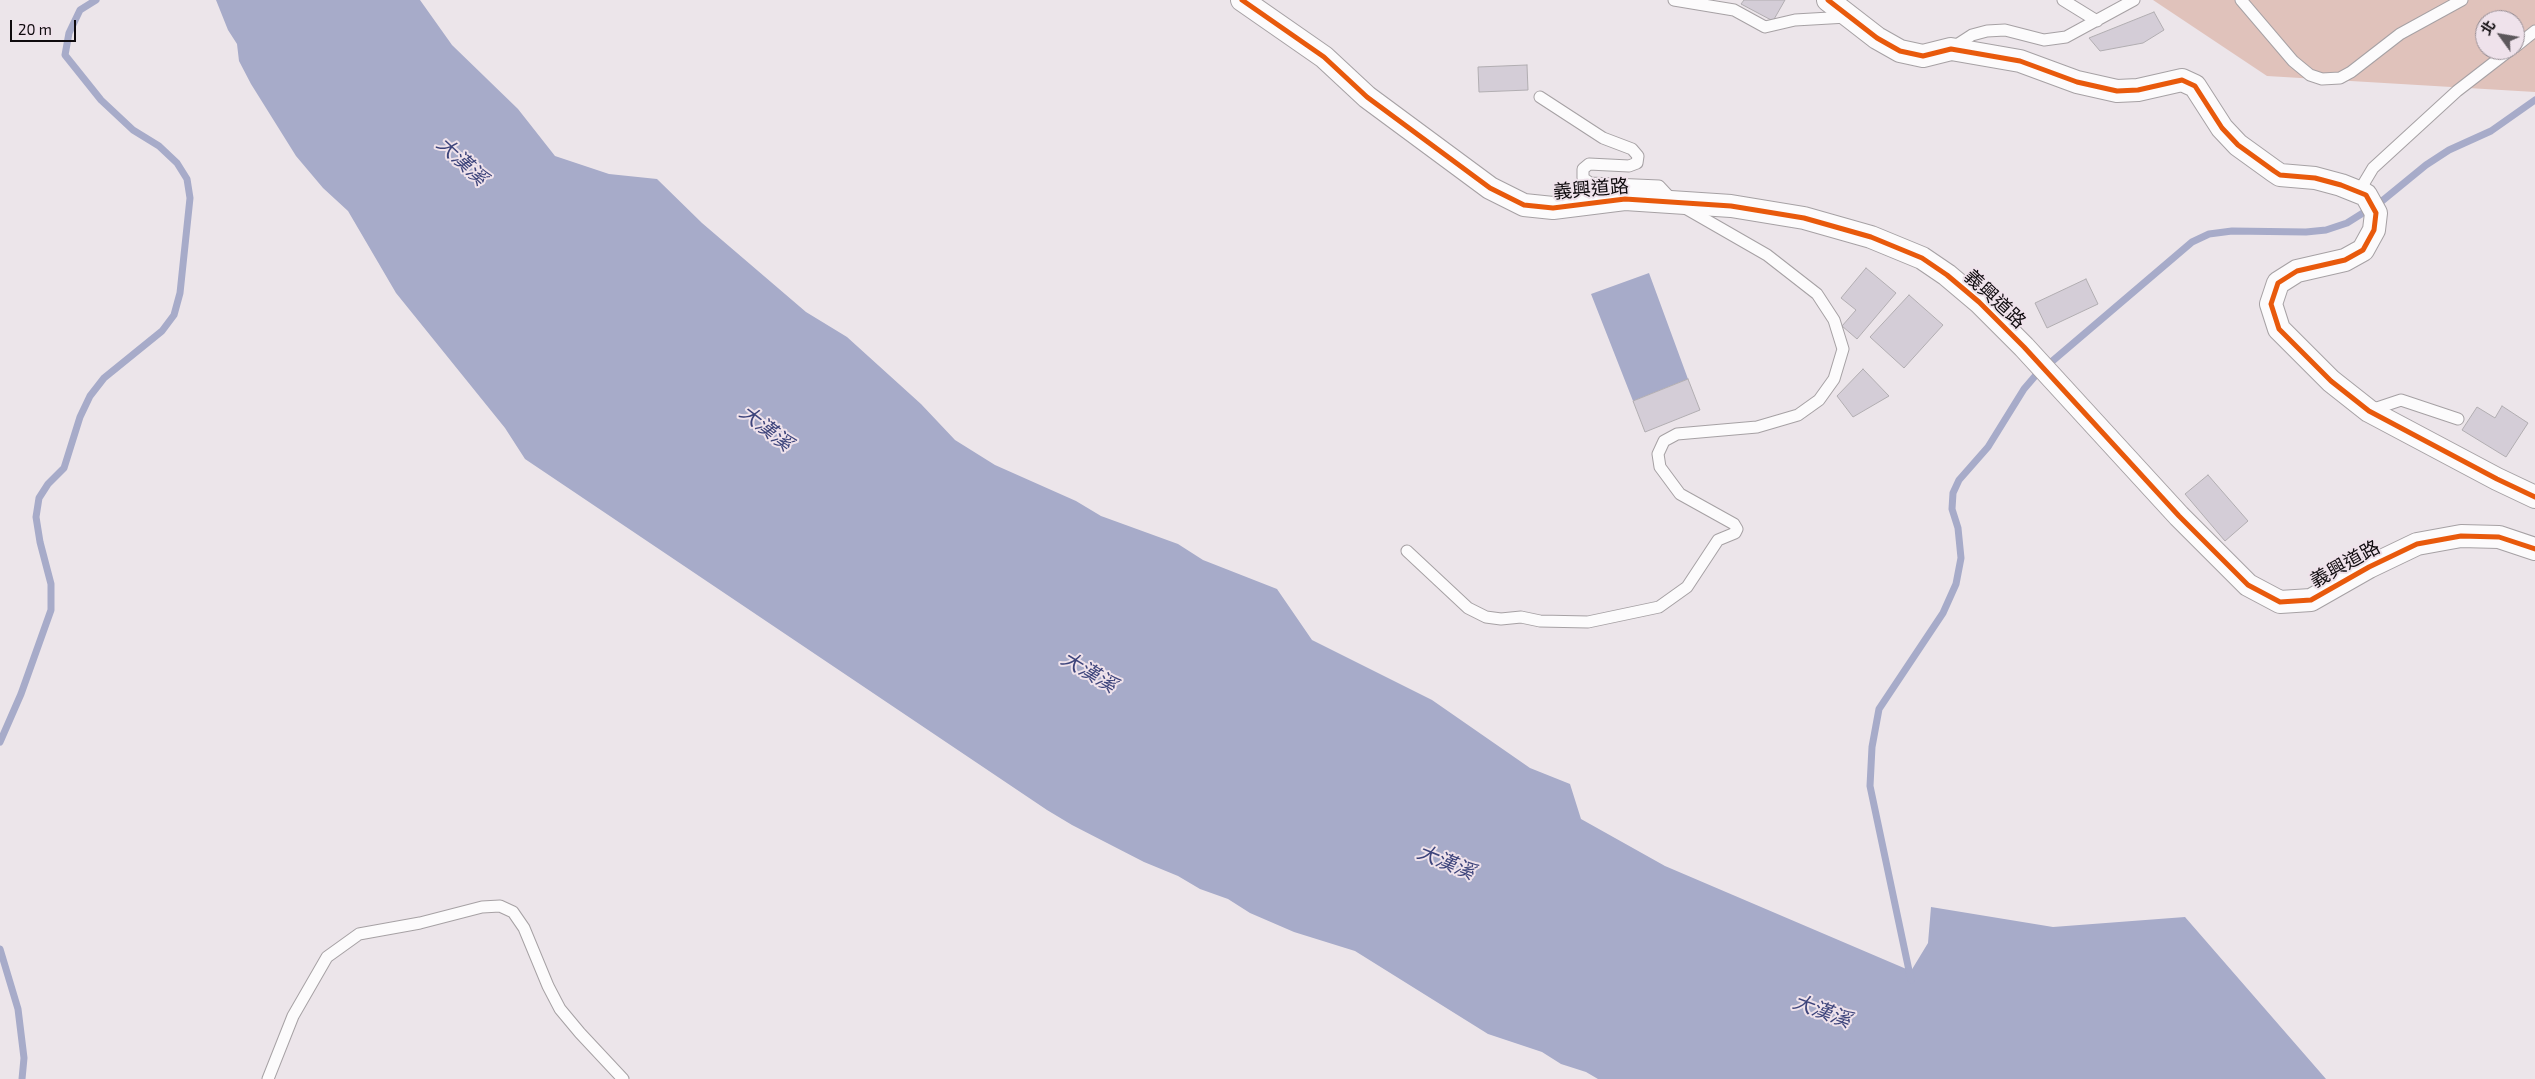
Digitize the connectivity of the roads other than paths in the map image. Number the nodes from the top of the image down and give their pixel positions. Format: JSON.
{"nodes":[{"id":1,"x":1242,"y":0,"type":"edge"},
{"id":2,"x":1674,"y":0,"type":"edge"},
{"id":3,"x":1828,"y":0,"type":"edge"},
{"id":4,"x":2063,"y":0,"type":"edge"},
{"id":5,"x":2134,"y":0,"type":"edge"},
{"id":6,"x":2241,"y":0,"type":"edge"},
{"id":7,"x":2462,"y":0,"type":"edge"},
{"id":8,"x":1847,"y":17,"type":"junction"},
{"id":9,"x":2097,"y":21,"type":"junction"},
{"id":10,"x":1951,"y":49,"type":"junction"},
{"id":11,"x":2497,"y":60,"type":"edge"},
{"id":12,"x":1540,"y":97,"type":"dead end"},
{"id":13,"x":2366,"y":195,"type":"junction"},
{"id":14,"x":1673,"y":202,"type":"junction"},
{"id":15,"x":2369,"y":411,"type":"junction"},
{"id":16,"x":2458,"y":419,"type":"dead end"},
{"id":17,"x":2535,"y":497,"type":"edge"},
{"id":18,"x":2535,"y":549,"type":"edge"},
{"id":19,"x":1407,"y":551,"type":"dead end"},
{"id":20,"x":268,"y":1079,"type":"edge"},
{"id":21,"x":622,"y":1079,"type":"edge"}],
"edges":[{"from":1,"to":14,"type":"street","name":"義興道路"},
{"from":2,"to":8,"type":"lane"},
{"from":3,"to":8,"type":"street"},
{"from":4,"to":9,"type":"lane"},
{"from":5,"to":9,"type":"lane"},
{"from":6,"to":7,"type":"lane"},
{"from":8,"to":10,"type":"street"},
{"from":9,"to":10,"type":"lane"},
{"from":10,"to":13,"type":"street"},
{"from":11,"to":13,"type":"lane"},
{"from":12,"to":14,"type":"lane"},
{"from":13,"to":15,"type":"street"},
{"from":14,"to":18,"type":"street","name":"義興道路"},
{"from":14,"to":19,"type":"lane"},
{"from":15,"to":16,"type":"lane"},
{"from":15,"to":17,"type":"street"},
{"from":20,"to":21,"type":"lane"}]}
